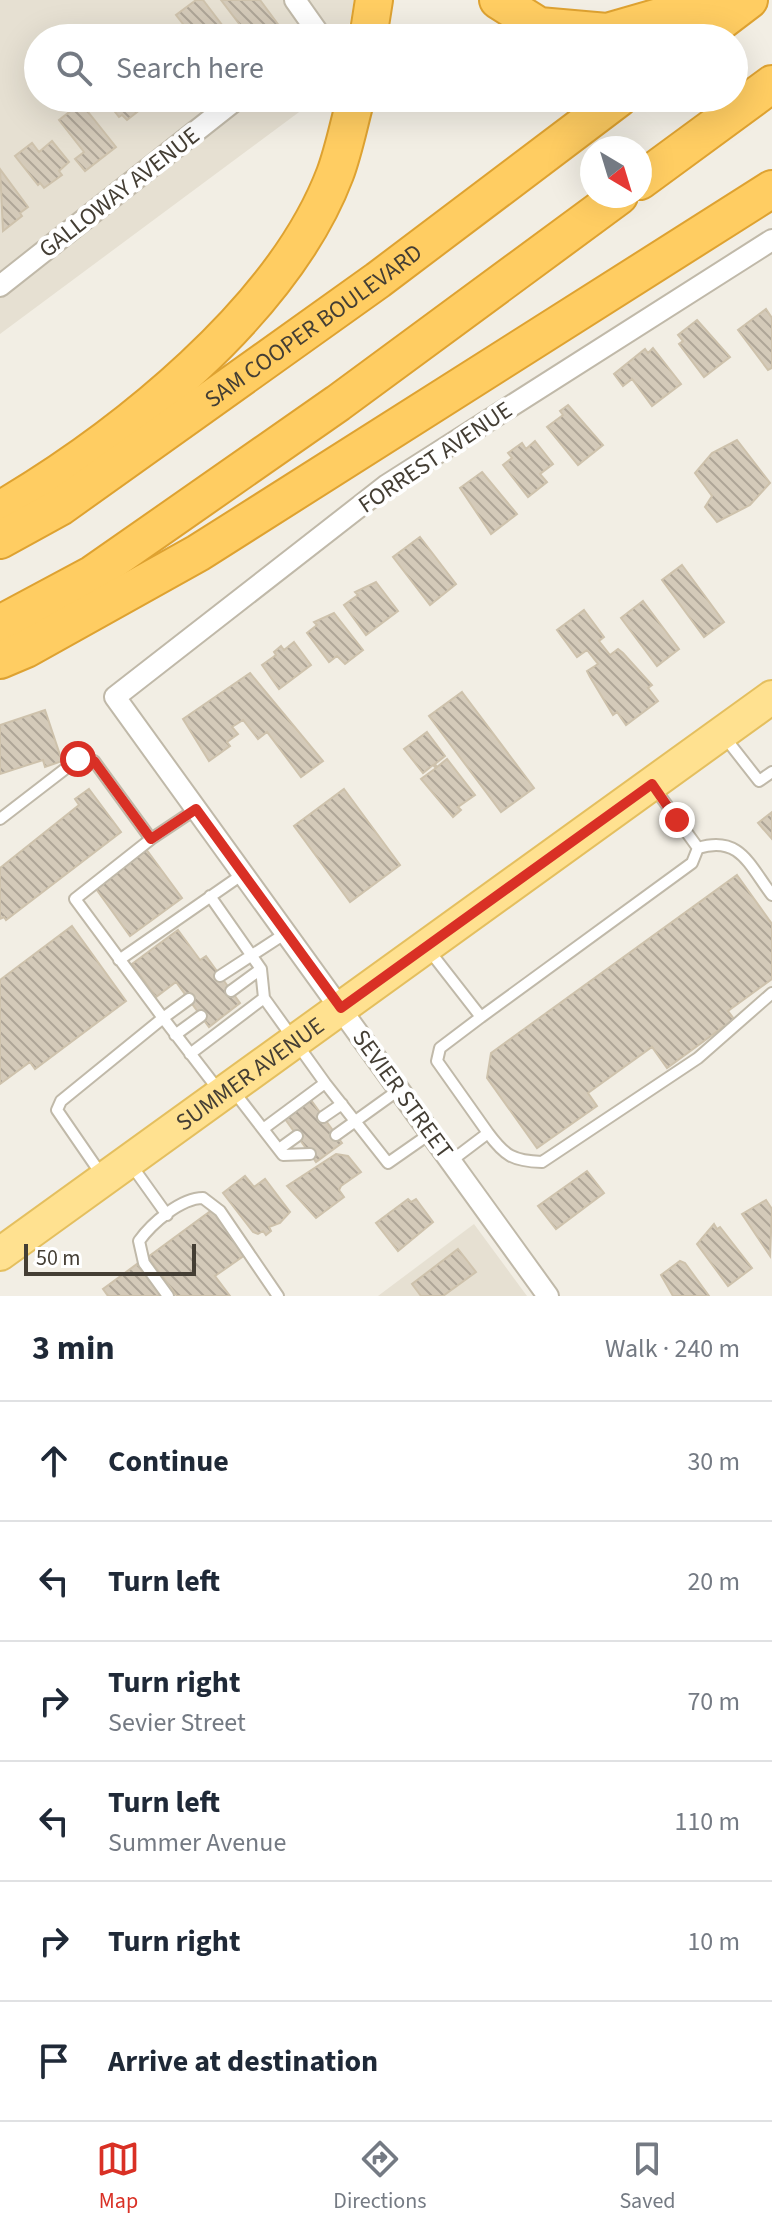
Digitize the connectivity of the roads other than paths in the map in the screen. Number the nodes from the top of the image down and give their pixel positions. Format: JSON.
{"nodes":[{"id":1,"x":295,"y":0,"type":"edge"},
{"id":2,"x":374,"y":0,"type":"edge"},
{"id":3,"x":498,"y":0,"type":"edge"},
{"id":4,"x":718,"y":0,"type":"edge"},
{"id":5,"x":749,"y":0,"type":"edge"},
{"id":6,"x":312,"y":24,"type":"edge"},
{"id":7,"x":370,"y":24,"type":"edge"},
{"id":8,"x":536,"y":24,"type":"edge"},
{"id":9,"x":635,"y":24,"type":"edge"},
{"id":10,"x":717,"y":24,"type":"edge"},
{"id":11,"x":772,"y":84,"type":"edge"},
{"id":12,"x":748,"y":102,"type":"edge"},
{"id":13,"x":220,"y":112,"type":"edge"},
{"id":14,"x":352,"y":112,"type":"edge"},
{"id":15,"x":600,"y":112,"type":"edge"},
{"id":16,"x":734,"y":112,"type":"edge"},
{"id":17,"x":652,"y":172,"type":"edge"},
{"id":18,"x":772,"y":189,"type":"edge"},
{"id":19,"x":603,"y":208,"type":"edge"},
{"id":20,"x":772,"y":240,"type":"edge"},
{"id":21,"x":0,"y":286,"type":"edge"},
{"id":22,"x":0,"y":510,"type":"edge"},
{"id":23,"x":0,"y":540,"type":"edge"},
{"id":24,"x":0,"y":624,"type":"edge"},
{"id":25,"x":0,"y":660,"type":"edge"},
{"id":26,"x":115,"y":697,"type":"joint"},
{"id":27,"x":769,"y":706,"type":"edge"},
{"id":28,"x":722,"y":733,"type":"junction"},
{"id":29,"x":772,"y":772,"type":"edge"},
{"id":30,"x":652,"y":784,"type":"junction"},
{"id":31,"x":196,"y":809,"type":"junction"},
{"id":32,"x":0,"y":819,"type":"edge"},
{"id":33,"x":151,"y":839,"type":"junction"},
{"id":34,"x":698,"y":848,"type":"junction"},
{"id":35,"x":243,"y":874,"type":"junction"},
{"id":36,"x":772,"y":895,"type":"edge"},
{"id":37,"x":210,"y":896,"type":"junction"},
{"id":38,"x":286,"y":933,"type":"junction"},
{"id":39,"x":426,"y":947,"type":"junction"},
{"id":40,"x":250,"y":955,"type":"junction"},
{"id":41,"x":119,"y":960,"type":"junction"},
{"id":42,"x":261,"y":969,"type":"junction"},
{"id":43,"x":220,"y":976,"type":"dead end"},
{"id":44,"x":231,"y":991,"type":"dead end"},
{"id":45,"x":772,"y":993,"type":"edge"},
{"id":46,"x":264,"y":998,"type":"junction"},
{"id":47,"x":189,"y":999,"type":"dead end"},
{"id":48,"x":341,"y":1008,"type":"junction"},
{"id":49,"x":201,"y":1016,"type":"dead end"},
{"id":50,"x":481,"y":1017,"type":"junction"},
{"id":51,"x":163,"y":1018,"type":"junction"},
{"id":52,"x":175,"y":1035,"type":"junction"},
{"id":53,"x":295,"y":1041,"type":"junction"},
{"id":54,"x":190,"y":1054,"type":"junction"},
{"id":55,"x":325,"y":1083,"type":"junction"},
{"id":56,"x":400,"y":1089,"type":"junction"},
{"id":57,"x":226,"y":1091,"type":"junction"},
{"id":58,"x":342,"y":1104,"type":"junction"},
{"id":59,"x":323,"y":1117,"type":"dead end"},
{"id":60,"x":355,"y":1122,"type":"junction"},
{"id":61,"x":263,"y":1129,"type":"junction"},
{"id":62,"x":431,"y":1133,"type":"junction"},
{"id":63,"x":488,"y":1133,"type":"junction"},
{"id":64,"x":336,"y":1135,"type":"dead end"},
{"id":65,"x":297,"y":1136,"type":"dead end"},
{"id":66,"x":279,"y":1149,"type":"junction"},
{"id":67,"x":310,"y":1154,"type":"dead end"},
{"id":68,"x":451,"y":1161,"type":"junction"},
{"id":69,"x":117,"y":1170,"type":"junction"},
{"id":70,"x":167,"y":1215,"type":"junction"},
{"id":71,"x":7,"y":1245,"type":"edge"},
{"id":72,"x":168,"y":1296,"type":"edge"},
{"id":73,"x":278,"y":1296,"type":"edge"},
{"id":74,"x":548,"y":1296,"type":"edge"}],
"edges":[{"from":1,"to":6,"type":"street"},
{"from":2,"to":7,"type":"highway"},
{"from":3,"to":8,"type":"highway"},
{"from":4,"to":9,"type":"highway"},
{"from":5,"to":10,"type":"highway"},
{"from":11,"to":12,"type":"highway"},
{"from":13,"to":21,"type":"street","name":"GALLOWAY AVENUE"},
{"from":14,"to":22,"type":"highway"},
{"from":15,"to":23,"type":"highway","name":"SAM COOPER BOULEVARD"},
{"from":16,"to":17,"type":"highway"},
{"from":18,"to":25,"type":"highway"},
{"from":19,"to":24,"type":"highway"},
{"from":20,"to":26,"type":"street","name":"FORREST AVENUE"},
{"from":26,"to":31,"type":"street","name":"SEVIER STREET"},
{"from":27,"to":28,"type":"main road","name":"SUMMER AVENUE"},
{"from":28,"to":29,"type":"lane"},
{"from":28,"to":30,"type":"main road","name":"SUMMER AVENUE"},
{"from":30,"to":34,"type":"lane"},
{"from":30,"to":39,"type":"main road","name":"SUMMER AVENUE"},
{"from":31,"to":33,"type":"lane"},
{"from":31,"to":35,"type":"street","name":"SEVIER STREET"},
{"from":32,"to":33,"type":"lane"},
{"from":33,"to":41,"type":"lane"},
{"from":34,"to":36,"type":"lane"},
{"from":34,"to":50,"type":"lane"},
{"from":35,"to":37,"type":"lane"},
{"from":35,"to":38,"type":"street","name":"SEVIER STREET"},
{"from":37,"to":40,"type":"lane"},
{"from":37,"to":41,"type":"lane"},
{"from":38,"to":40,"type":"lane"},
{"from":38,"to":48,"type":"street","name":"SEVIER STREET"},
{"from":39,"to":48,"type":"main road","name":"SUMMER AVENUE"},
{"from":39,"to":50,"type":"lane"},
{"from":40,"to":42,"type":"lane"},
{"from":40,"to":43,"type":"lane"},
{"from":41,"to":51,"type":"lane"},
{"from":42,"to":44,"type":"lane"},
{"from":42,"to":46,"type":"lane"},
{"from":45,"to":63,"type":"lane"},
{"from":46,"to":53,"type":"lane"},
{"from":46,"to":54,"type":"lane"},
{"from":47,"to":51,"type":"lane"},
{"from":48,"to":53,"type":"main road","name":"SUMMER AVENUE"},
{"from":48,"to":56,"type":"street","name":"SEVIER STREET"},
{"from":49,"to":52,"type":"lane"},
{"from":50,"to":63,"type":"lane"},
{"from":51,"to":52,"type":"lane"},
{"from":51,"to":69,"type":"lane"},
{"from":52,"to":54,"type":"lane"},
{"from":53,"to":55,"type":"lane"},
{"from":53,"to":57,"type":"main road","name":"SUMMER AVENUE"},
{"from":54,"to":57,"type":"lane"},
{"from":55,"to":58,"type":"lane"},
{"from":55,"to":61,"type":"lane"},
{"from":56,"to":60,"type":"lane"},
{"from":56,"to":62,"type":"street","name":"SEVIER STREET"},
{"from":57,"to":61,"type":"lane"},
{"from":57,"to":69,"type":"main road","name":"SUMMER AVENUE"},
{"from":58,"to":59,"type":"lane"},
{"from":58,"to":60,"type":"lane"},
{"from":60,"to":62,"type":"lane"},
{"from":60,"to":64,"type":"lane"},
{"from":61,"to":66,"type":"lane"},
{"from":62,"to":68,"type":"street","name":"SEVIER STREET"},
{"from":63,"to":68,"type":"lane"},
{"from":65,"to":66,"type":"lane"},
{"from":66,"to":67,"type":"lane"},
{"from":68,"to":74,"type":"street","name":"SEVIER STREET"},
{"from":69,"to":70,"type":"lane"},
{"from":69,"to":71,"type":"main road","name":"SUMMER AVENUE"},
{"from":70,"to":72,"type":"lane"},
{"from":70,"to":73,"type":"lane"}]}
